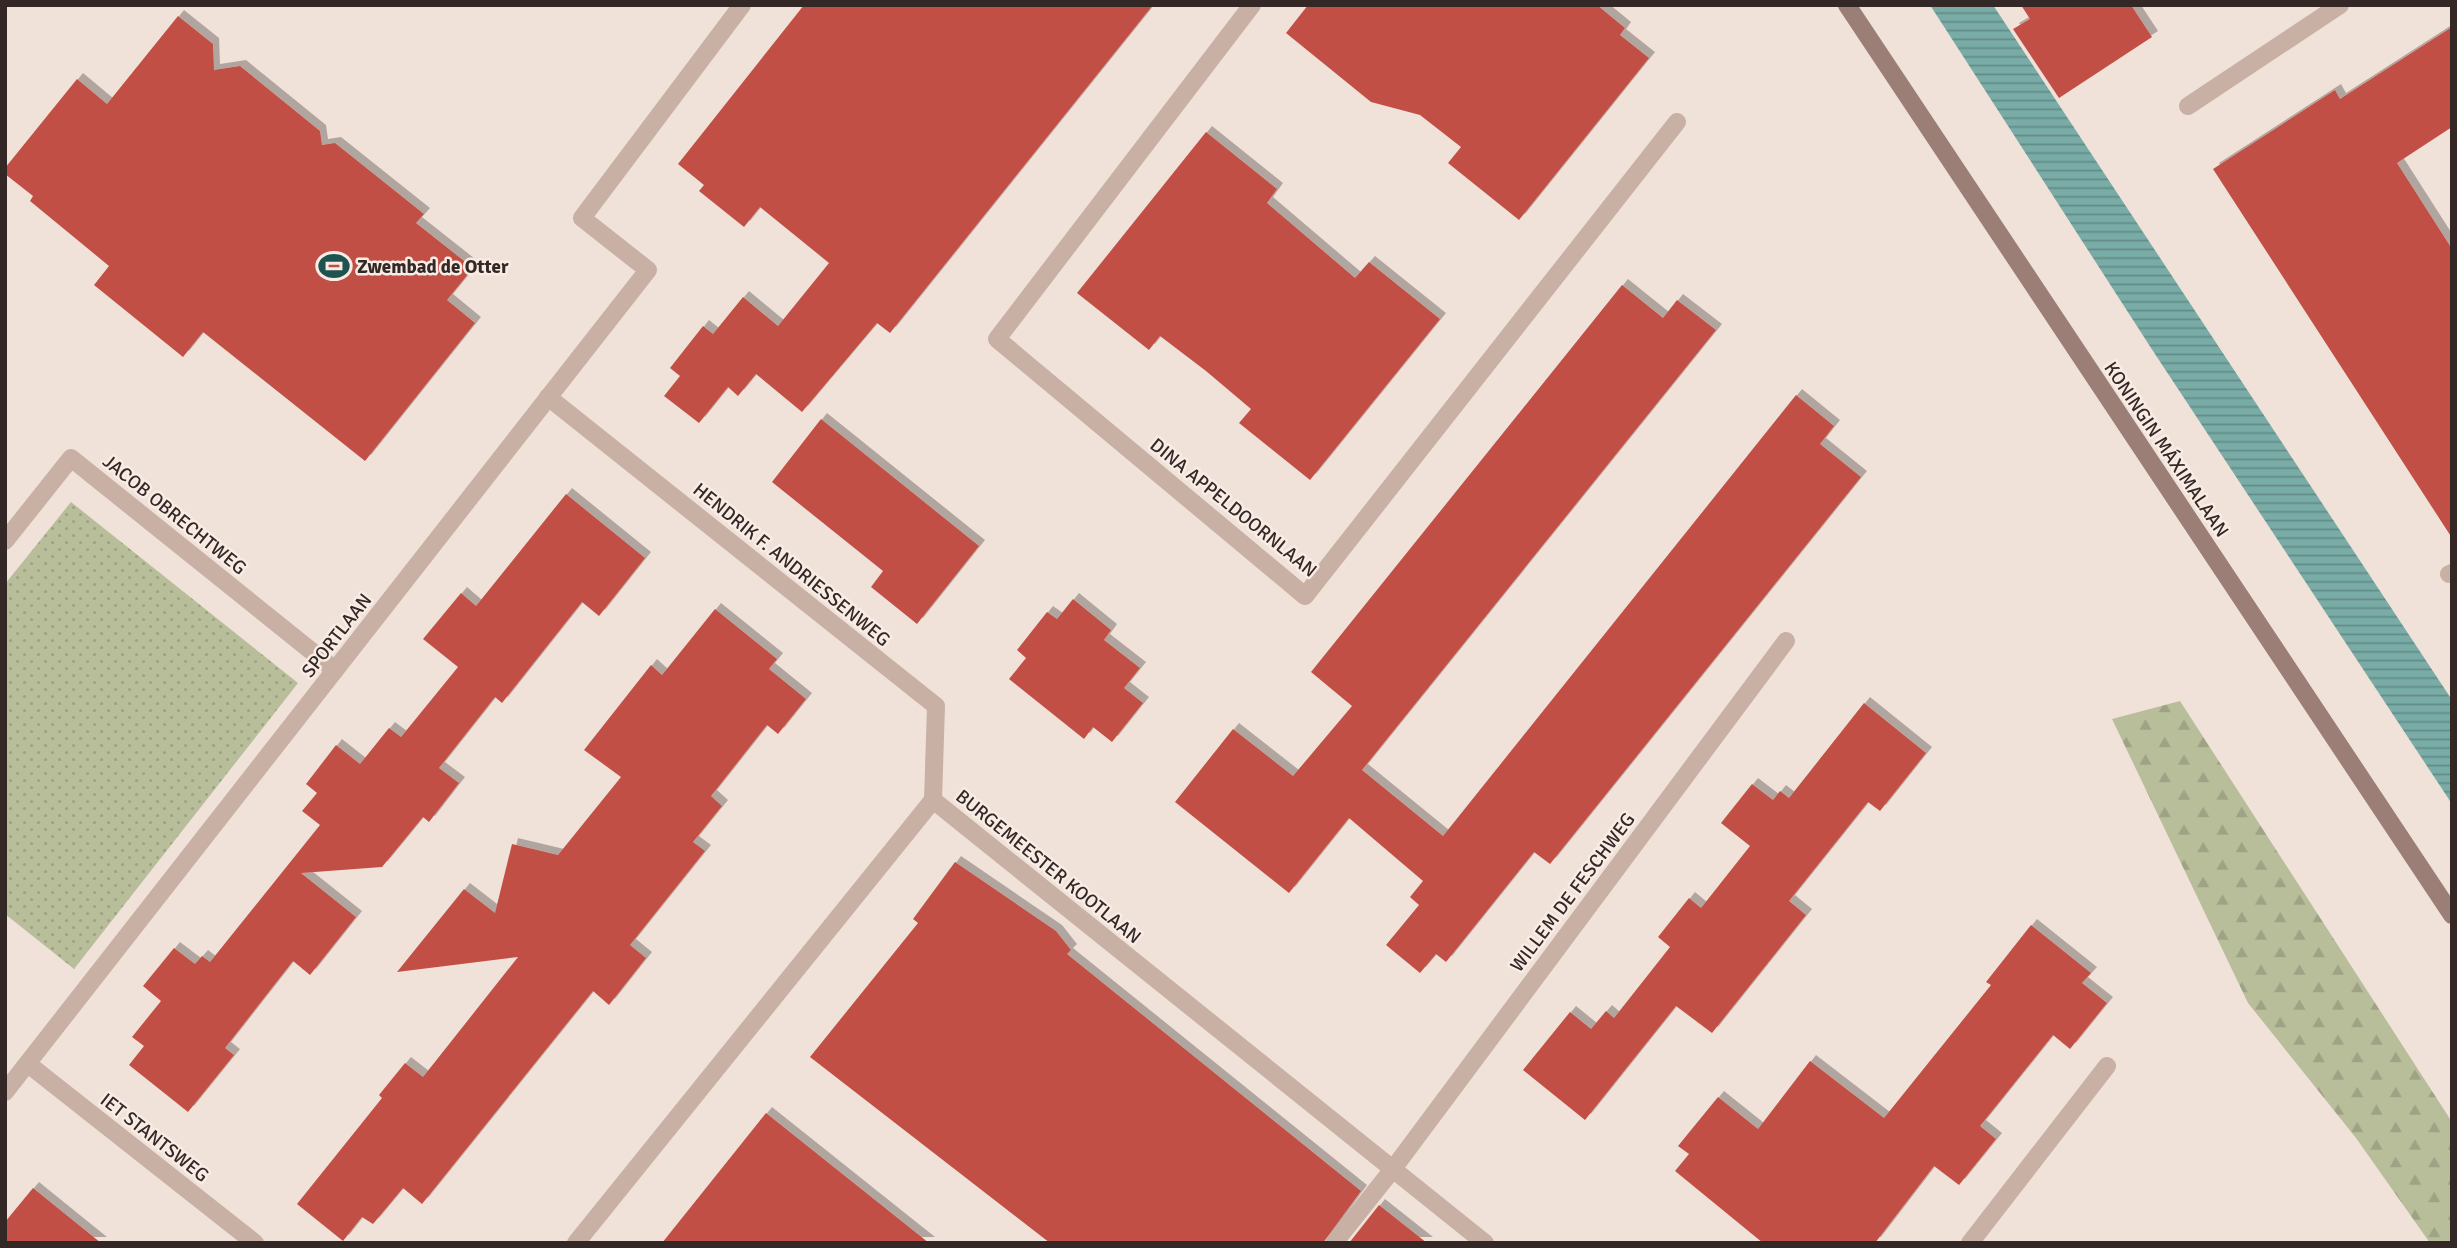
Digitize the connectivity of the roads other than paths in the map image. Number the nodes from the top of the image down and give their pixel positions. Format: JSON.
{"nodes":[{"id":1,"x":742,"y":5,"type":"edge"},
{"id":2,"x":1252,"y":5,"type":"edge"},
{"id":3,"x":1847,"y":5,"type":"edge"},
{"id":4,"x":2340,"y":5,"type":"edge"},
{"id":5,"x":2188,"y":106,"type":"dead end"},
{"id":6,"x":1677,"y":122,"type":"dead end"},
{"id":7,"x":548,"y":397,"type":"junction"},
{"id":8,"x":5,"y":541,"type":"edge"},
{"id":9,"x":1786,"y":641,"type":"dead end"},
{"id":10,"x":335,"y":670,"type":"junction"},
{"id":11,"x":933,"y":800,"type":"junction"},
{"id":12,"x":2452,"y":915,"type":"edge"},
{"id":13,"x":28,"y":1064,"type":"junction"},
{"id":14,"x":2107,"y":1066,"type":"dead end"},
{"id":15,"x":5,"y":1092,"type":"edge"},
{"id":16,"x":1393,"y":1169,"type":"junction"},
{"id":17,"x":255,"y":1243,"type":"edge"},
{"id":18,"x":576,"y":1243,"type":"edge"},
{"id":19,"x":1334,"y":1243,"type":"edge"},
{"id":20,"x":1485,"y":1243,"type":"edge"},
{"id":21,"x":1970,"y":1243,"type":"edge"}],
"edges":[{"from":1,"to":7,"type":"street","name":"SPORTLAAN"},
{"from":2,"to":6,"type":"street","name":"DINA APPELDOORNLAAN"},
{"from":3,"to":12,"type":"main road","name":"KONINGIN MÁXIMALAAN"},
{"from":4,"to":5,"type":"street"},
{"from":7,"to":10,"type":"street","name":"SPORTLAAN"},
{"from":7,"to":11,"type":"street","name":"HENDRIK F. ANDRIESSENWEG"},
{"from":8,"to":10,"type":"street","name":"JACOB OBRECHTWEG"},
{"from":9,"to":16,"type":"street","name":"WILLEM DE FESCHWEG"},
{"from":10,"to":13,"type":"street","name":"SPORTLAAN"},
{"from":11,"to":16,"type":"street","name":"BURGEMEESTER KOOTLAAN"},
{"from":11,"to":18,"type":"street","name":"BURGEMEESTER KOOTLAAN"},
{"from":13,"to":15,"type":"street","name":"SPORTLAAN"},
{"from":13,"to":17,"type":"street","name":"IET STANTSWEG"},
{"from":14,"to":21,"type":"street"},
{"from":16,"to":19,"type":"street","name":"WILLEM DE FESCHWEG"},
{"from":16,"to":20,"type":"street","name":"BURGEMEESTER KOOTLAAN"}]}
